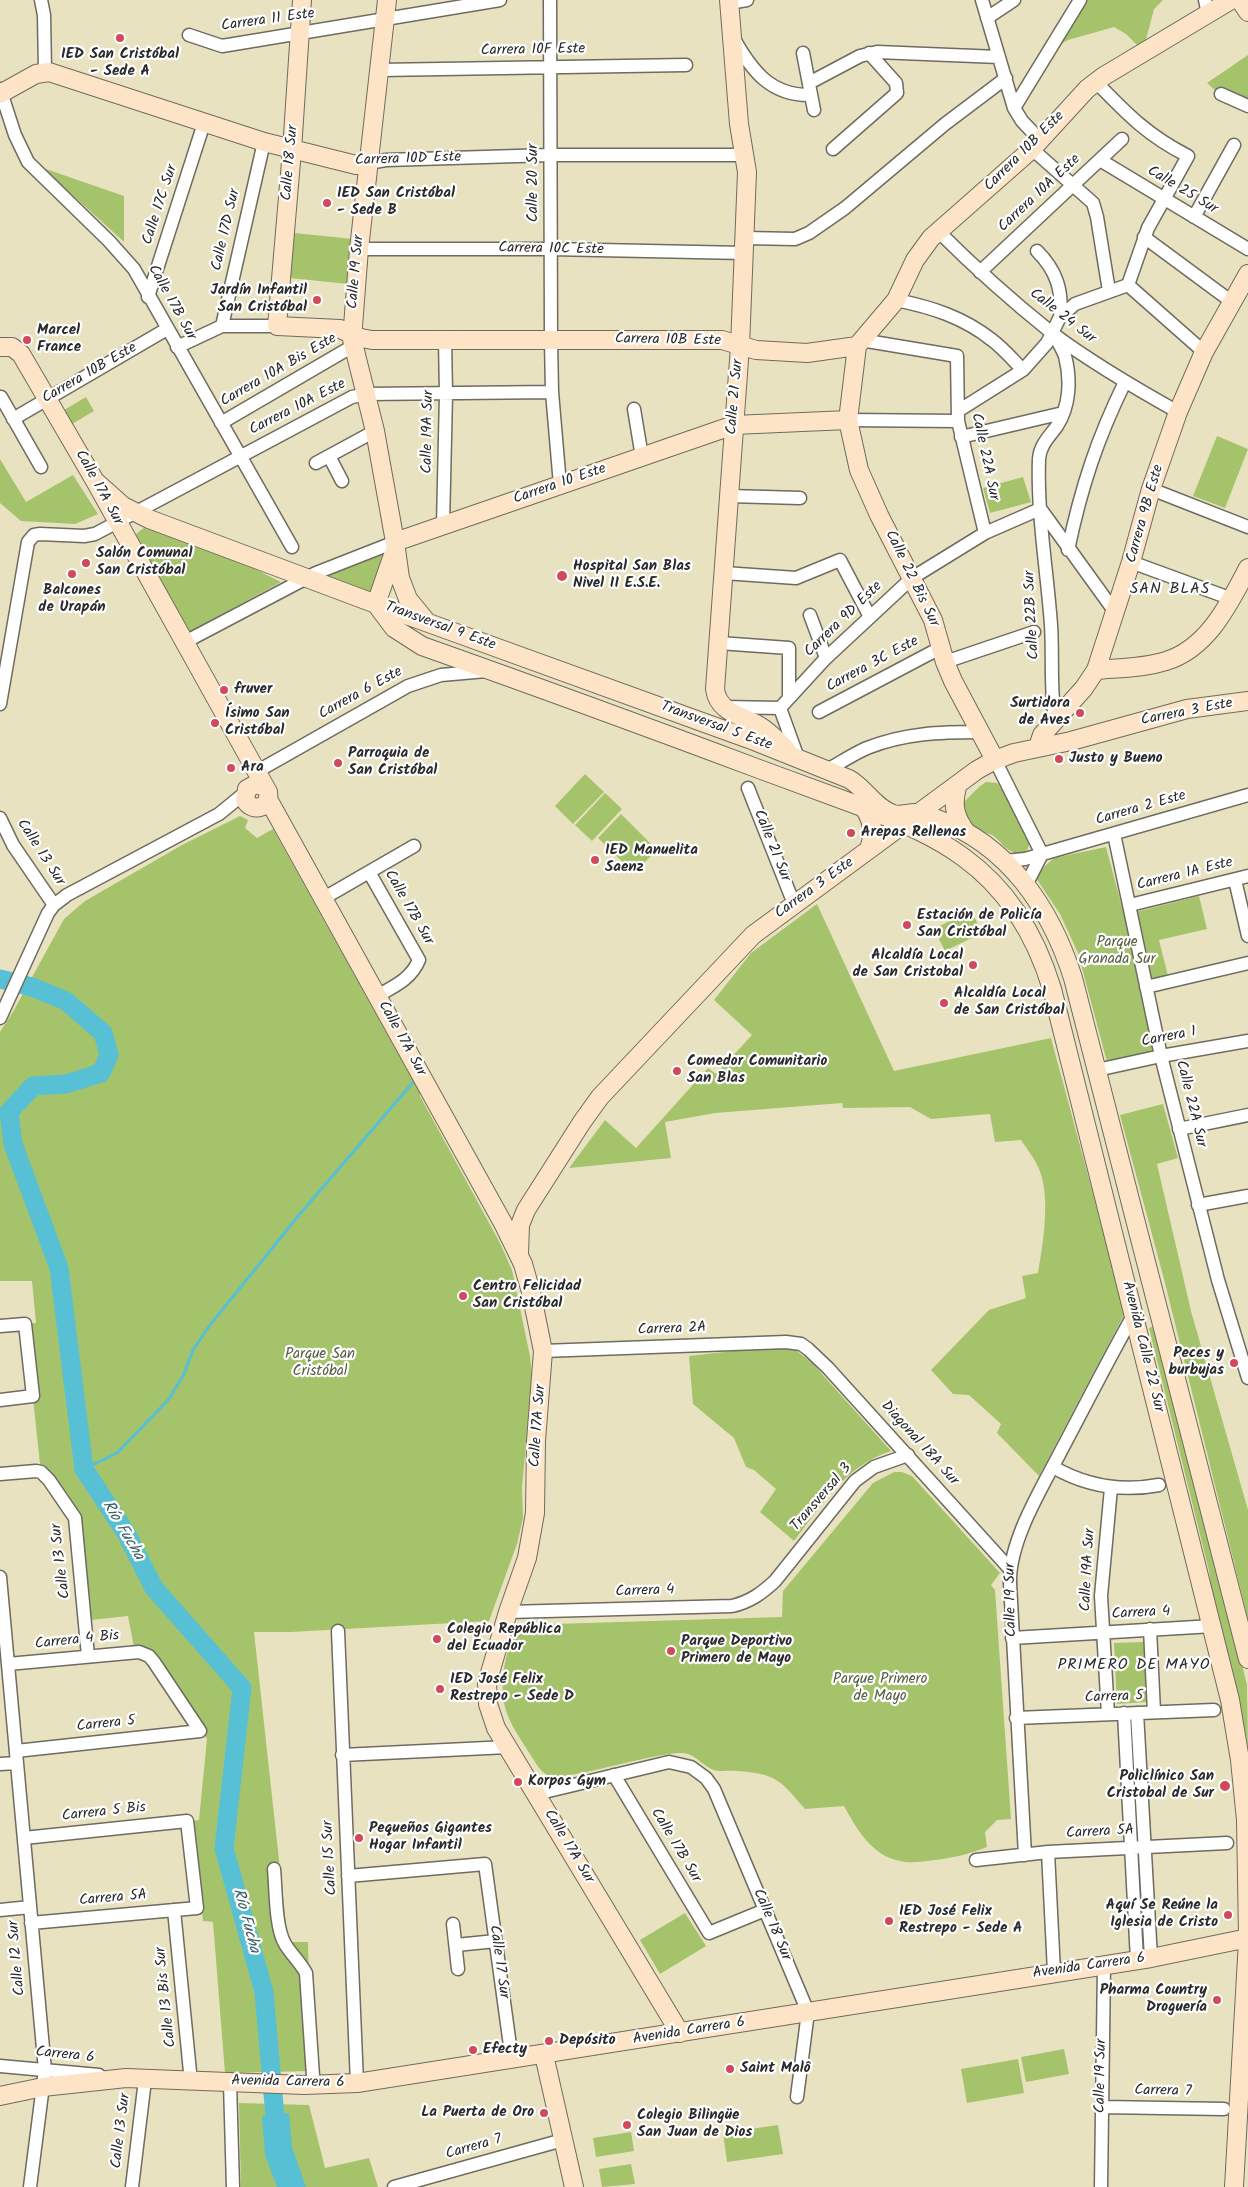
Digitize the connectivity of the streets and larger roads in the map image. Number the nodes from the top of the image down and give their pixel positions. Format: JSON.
{"nodes":[{"id":1,"x":302,"y":0,"type":"edge"},
{"id":2,"x":387,"y":0,"type":"edge"},
{"id":3,"x":500,"y":0,"type":"edge"},
{"id":4,"x":550,"y":0,"type":"edge"},
{"id":5,"x":747,"y":0,"type":"edge"},
{"id":6,"x":982,"y":0,"type":"edge"},
{"id":7,"x":1014,"y":0,"type":"edge"},
{"id":8,"x":1080,"y":0,"type":"edge"},
{"id":9,"x":1231,"y":0,"type":"edge"},
{"id":10,"x":1240,"y":0,"type":"edge"},
{"id":11,"x":44,"y":1,"type":"edge"},
{"id":12,"x":729,"y":2,"type":"edge"},
{"id":13,"x":1206,"y":7,"type":"edge"},
{"id":14,"x":1248,"y":12,"type":"edge"},
{"id":15,"x":987,"y":18,"type":"junction"},
{"id":16,"x":385,"y":20,"type":"junction"},
{"id":17,"x":301,"y":34,"type":"junction"},
{"id":18,"x":731,"y":34,"type":"junction"},
{"id":19,"x":189,"y":35,"type":"dead end"},
{"id":20,"x":803,"y":53,"type":"dead end"},
{"id":21,"x":869,"y":53,"type":"junction"},
{"id":22,"x":999,"y":57,"type":"junction"},
{"id":23,"x":686,"y":64,"type":"dead end"},
{"id":24,"x":550,"y":67,"type":"junction"},
{"id":25,"x":380,"y":70,"type":"junction"},
{"id":26,"x":45,"y":72,"type":"junction"},
{"id":27,"x":1006,"y":78,"type":"junction"},
{"id":28,"x":1096,"y":82,"type":"junction"},
{"id":29,"x":810,"y":89,"type":"junction"},
{"id":30,"x":1,"y":92,"type":"edge"},
{"id":31,"x":1221,"y":94,"type":"dead end"},
{"id":32,"x":1248,"y":106,"type":"edge"},
{"id":33,"x":1014,"y":108,"type":"junction"},
{"id":34,"x":814,"y":110,"type":"dead end"},
{"id":35,"x":204,"y":123,"type":"junction"},
{"id":36,"x":1122,"y":139,"type":"dead end"},
{"id":37,"x":264,"y":142,"type":"junction"},
{"id":38,"x":1036,"y":144,"type":"junction"},
{"id":39,"x":1234,"y":145,"type":"dead end"},
{"id":40,"x":833,"y":149,"type":"dead end"},
{"id":41,"x":292,"y":150,"type":"junction"},
{"id":42,"x":746,"y":154,"type":"junction"},
{"id":43,"x":550,"y":155,"type":"junction"},
{"id":44,"x":1100,"y":160,"type":"junction"},
{"id":45,"x":368,"y":164,"type":"junction"},
{"id":46,"x":1073,"y":185,"type":"junction"},
{"id":47,"x":1164,"y":199,"type":"junction"},
{"id":48,"x":1194,"y":217,"type":"junction"},
{"id":49,"x":938,"y":231,"type":"junction"},
{"id":50,"x":1144,"y":237,"type":"junction"},
{"id":51,"x":744,"y":245,"type":"junction"},
{"id":52,"x":359,"y":249,"type":"junction"},
{"id":53,"x":550,"y":249,"type":"junction"},
{"id":54,"x":1248,"y":249,"type":"edge"},
{"id":55,"x":1037,"y":251,"type":"dead end"},
{"id":56,"x":980,"y":272,"type":"junction"},
{"id":57,"x":1248,"y":274,"type":"edge"},
{"id":58,"x":1128,"y":285,"type":"junction"},
{"id":59,"x":1109,"y":291,"type":"junction"},
{"id":60,"x":148,"y":297,"type":"junction"},
{"id":61,"x":896,"y":300,"type":"junction"},
{"id":62,"x":1232,"y":302,"type":"junction"},
{"id":63,"x":1060,"y":317,"type":"junction"},
{"id":64,"x":222,"y":326,"type":"junction"},
{"id":65,"x":277,"y":326,"type":"junction"},
{"id":66,"x":167,"y":329,"type":"junction"},
{"id":67,"x":1053,"y":333,"type":"junction"},
{"id":68,"x":353,"y":339,"type":"junction"},
{"id":69,"x":445,"y":339,"type":"junction"},
{"id":70,"x":551,"y":340,"type":"junction"},
{"id":71,"x":859,"y":343,"type":"junction"},
{"id":72,"x":740,"y":346,"type":"junction"},
{"id":73,"x":0,"y":347,"type":"edge"},
{"id":74,"x":177,"y":347,"type":"junction"},
{"id":75,"x":1204,"y":352,"type":"junction"},
{"id":76,"x":1024,"y":370,"type":"junction"},
{"id":77,"x":1125,"y":382,"type":"junction"},
{"id":78,"x":552,"y":392,"type":"junction"},
{"id":79,"x":367,"y":394,"type":"junction"},
{"id":80,"x":446,"y":394,"type":"junction"},
{"id":81,"x":2,"y":397,"type":"dead end"},
{"id":82,"x":47,"y":399,"type":"junction"},
{"id":83,"x":634,"y":410,"type":"dead end"},
{"id":84,"x":1178,"y":412,"type":"junction"},
{"id":85,"x":1063,"y":413,"type":"junction"},
{"id":86,"x":958,"y":416,"type":"junction"},
{"id":87,"x":14,"y":419,"type":"junction"},
{"id":88,"x":848,"y":420,"type":"junction"},
{"id":89,"x":221,"y":423,"type":"junction"},
{"id":90,"x":734,"y":425,"type":"junction"},
{"id":91,"x":375,"y":431,"type":"junction"},
{"id":92,"x":961,"y":437,"type":"junction"},
{"id":93,"x":240,"y":456,"type":"junction"},
{"id":94,"x":329,"y":456,"type":"junction"},
{"id":95,"x":642,"y":456,"type":"junction"},
{"id":96,"x":316,"y":463,"type":"dead end"},
{"id":97,"x":41,"y":467,"type":"dead end"},
{"id":98,"x":95,"y":481,"type":"junction"},
{"id":99,"x":342,"y":481,"type":"dead end"},
{"id":100,"x":560,"y":485,"type":"junction"},
{"id":101,"x":1151,"y":489,"type":"junction"},
{"id":102,"x":729,"y":496,"type":"junction"},
{"id":103,"x":800,"y":498,"type":"dead end"},
{"id":104,"x":1040,"y":509,"type":"junction"},
{"id":105,"x":134,"y":512,"type":"junction"},
{"id":106,"x":117,"y":521,"type":"junction"},
{"id":107,"x":444,"y":525,"type":"junction"},
{"id":108,"x":1248,"y":527,"type":"edge"},
{"id":109,"x":985,"y":534,"type":"junction"},
{"id":110,"x":395,"y":542,"type":"junction"},
{"id":111,"x":292,"y":547,"type":"dead end"},
{"id":112,"x":1068,"y":550,"type":"junction"},
{"id":113,"x":1131,"y":562,"type":"junction"},
{"id":114,"x":1248,"y":568,"type":"edge"},
{"id":115,"x":724,"y":572,"type":"junction"},
{"id":116,"x":307,"y":578,"type":"junction"},
{"id":117,"x":912,"y":578,"type":"junction"},
{"id":118,"x":1232,"y":599,"type":"junction"},
{"id":119,"x":376,"y":604,"type":"junction"},
{"id":120,"x":1115,"y":612,"type":"junction"},
{"id":121,"x":810,"y":615,"type":"dead end"},
{"id":122,"x":870,"y":617,"type":"junction"},
{"id":123,"x":428,"y":623,"type":"junction"},
{"id":124,"x":1034,"y":632,"type":"dead end"},
{"id":125,"x":184,"y":642,"type":"junction"},
{"id":126,"x":719,"y":643,"type":"junction"},
{"id":127,"x":504,"y":650,"type":"joint"},
{"id":128,"x":943,"y":654,"type":"junction"},
{"id":129,"x":826,"y":658,"type":"junction"},
{"id":130,"x":492,"y":670,"type":"junction"},
{"id":131,"x":1096,"y":670,"type":"junction"},
{"id":132,"x":789,"y":697,"type":"junction"},
{"id":133,"x":1248,"y":701,"type":"edge"},
{"id":134,"x":0,"y":704,"type":"edge"},
{"id":135,"x":723,"y":707,"type":"junction"},
{"id":136,"x":780,"y":708,"type":"junction"},
{"id":137,"x":819,"y":712,"type":"dead end"},
{"id":138,"x":1055,"y":720,"type":"junction"},
{"id":139,"x":980,"y":732,"type":"junction"},
{"id":140,"x":1038,"y":747,"type":"junction"},
{"id":141,"x":796,"y":757,"type":"junction"},
{"id":142,"x":995,"y":760,"type":"junction"},
{"id":143,"x":827,"y":770,"type":"junction"},
{"id":144,"x":957,"y":787,"type":"junction"},
{"id":145,"x":748,"y":788,"type":"dead end"},
{"id":146,"x":256,"y":793,"type":"junction"},
{"id":147,"x":1248,"y":795,"type":"edge"},
{"id":148,"x":864,"y":808,"type":"junction"},
{"id":149,"x":919,"y":813,"type":"junction"},
{"id":150,"x":0,"y":818,"type":"edge"},
{"id":151,"x":905,"y":824,"type":"junction"},
{"id":152,"x":967,"y":834,"type":"junction"},
{"id":153,"x":1114,"y":834,"type":"junction"},
{"id":154,"x":414,"y":846,"type":"dead end"},
{"id":155,"x":869,"y":849,"type":"junction"},
{"id":156,"x":1042,"y":854,"type":"junction"},
{"id":157,"x":1005,"y":861,"type":"junction"},
{"id":158,"x":369,"y":872,"type":"junction"},
{"id":159,"x":1248,"y":876,"type":"edge"},
{"id":160,"x":1235,"y":880,"type":"junction"},
{"id":161,"x":1026,"y":884,"type":"junction"},
{"id":162,"x":324,"y":898,"type":"junction"},
{"id":163,"x":54,"y":904,"type":"junction"},
{"id":164,"x":794,"y":904,"type":"junction"},
{"id":165,"x":1130,"y":905,"type":"junction"},
{"id":166,"x":1248,"y":936,"type":"edge"},
{"id":167,"x":1248,"y":963,"type":"edge"},
{"id":168,"x":1146,"y":987,"type":"junction"},
{"id":169,"x":377,"y":996,"type":"junction"},
{"id":170,"x":0,"y":1018,"type":"edge"},
{"id":171,"x":1248,"y":1041,"type":"edge"},
{"id":172,"x":1161,"y":1056,"type":"junction"},
{"id":173,"x":1097,"y":1070,"type":"junction"},
{"id":174,"x":1248,"y":1115,"type":"edge"},
{"id":175,"x":1179,"y":1129,"type":"junction"},
{"id":176,"x":1248,"y":1196,"type":"edge"},
{"id":177,"x":492,"y":1202,"type":"junction"},
{"id":178,"x":1198,"y":1205,"type":"junction"},
{"id":179,"x":526,"y":1210,"type":"junction"},
{"id":180,"x":520,"y":1257,"type":"junction"},
{"id":181,"x":1134,"y":1314,"type":"junction"},
{"id":182,"x":0,"y":1326,"type":"edge"},
{"id":183,"x":801,"y":1344,"type":"joint"},
{"id":184,"x":543,"y":1351,"type":"junction"},
{"id":185,"x":1245,"y":1356,"type":"edge"},
{"id":186,"x":1248,"y":1378,"type":"edge"},
{"id":187,"x":0,"y":1400,"type":"edge"},
{"id":188,"x":908,"y":1455,"type":"junction"},
{"id":189,"x":1053,"y":1467,"type":"junction"},
{"id":190,"x":0,"y":1474,"type":"edge"},
{"id":191,"x":1159,"y":1485,"type":"dead end"},
{"id":192,"x":1111,"y":1488,"type":"junction"},
{"id":193,"x":1009,"y":1568,"type":"junction"},
{"id":194,"x":0,"y":1577,"type":"edge"},
{"id":195,"x":775,"y":1581,"type":"joint"},
{"id":196,"x":508,"y":1612,"type":"junction"},
{"id":197,"x":2,"y":1619,"type":"edge"},
{"id":198,"x":1213,"y":1626,"type":"junction"},
{"id":199,"x":1150,"y":1629,"type":"junction"},
{"id":200,"x":338,"y":1631,"type":"dead end"},
{"id":201,"x":1103,"y":1632,"type":"junction"},
{"id":202,"x":1012,"y":1638,"type":"junction"},
{"id":203,"x":88,"y":1656,"type":"junction"},
{"id":204,"x":1248,"y":1659,"type":"edge"},
{"id":205,"x":8,"y":1664,"type":"junction"},
{"id":206,"x":1214,"y":1710,"type":"dead end"},
{"id":207,"x":1154,"y":1712,"type":"junction"},
{"id":208,"x":1131,"y":1713,"type":"junction"},
{"id":209,"x":1108,"y":1714,"type":"junction"},
{"id":210,"x":1016,"y":1718,"type":"junction"},
{"id":211,"x":200,"y":1731,"type":"joint"},
{"id":212,"x":508,"y":1747,"type":"junction"},
{"id":213,"x":342,"y":1755,"type":"junction"},
{"id":214,"x":16,"y":1757,"type":"junction"},
{"id":215,"x":0,"y":1764,"type":"edge"},
{"id":216,"x":614,"y":1775,"type":"junction"},
{"id":217,"x":536,"y":1794,"type":"junction"},
{"id":218,"x":24,"y":1838,"type":"junction"},
{"id":219,"x":1227,"y":1843,"type":"dead end"},
{"id":220,"x":1145,"y":1847,"type":"junction"},
{"id":221,"x":1131,"y":1848,"type":"junction"},
{"id":222,"x":1048,"y":1852,"type":"junction"},
{"id":223,"x":1024,"y":1855,"type":"junction"},
{"id":224,"x":976,"y":1860,"type":"dead end"},
{"id":225,"x":274,"y":1869,"type":"dead end"},
{"id":226,"x":348,"y":1876,"type":"junction"},
{"id":227,"x":30,"y":1907,"type":"junction"},
{"id":228,"x":197,"y":1908,"type":"joint"},
{"id":229,"x":0,"y":1910,"type":"edge"},
{"id":230,"x":174,"y":1910,"type":"junction"},
{"id":231,"x":765,"y":1910,"type":"junction"},
{"id":232,"x":31,"y":1923,"type":"junction"},
{"id":233,"x":453,"y":1924,"type":"dead end"},
{"id":234,"x":1248,"y":1938,"type":"edge"},
{"id":235,"x":496,"y":1941,"type":"junction"},
{"id":236,"x":456,"y":1945,"type":"junction"},
{"id":237,"x":1144,"y":1959,"type":"junction"},
{"id":238,"x":1104,"y":1964,"type":"junction"},
{"id":239,"x":458,"y":1969,"type":"dead end"},
{"id":240,"x":1054,"y":1972,"type":"junction"},
{"id":241,"x":808,"y":2012,"type":"junction"},
{"id":242,"x":680,"y":2033,"type":"junction"},
{"id":243,"x":544,"y":2055,"type":"junction"},
{"id":244,"x":512,"y":2060,"type":"junction"},
{"id":245,"x":0,"y":2066,"type":"edge"},
{"id":246,"x":44,"y":2078,"type":"junction"},
{"id":247,"x":145,"y":2080,"type":"junction"},
{"id":248,"x":192,"y":2082,"type":"junction"},
{"id":249,"x":230,"y":2083,"type":"junction"},
{"id":250,"x":357,"y":2083,"type":"junction"},
{"id":251,"x":312,"y":2085,"type":"junction"},
{"id":252,"x":0,"y":2096,"type":"edge"},
{"id":253,"x":796,"y":2097,"type":"dead end"},
{"id":254,"x":1102,"y":2107,"type":"junction"},
{"id":255,"x":1224,"y":2109,"type":"dead end"},
{"id":256,"x":563,"y":2140,"type":"junction"},
{"id":257,"x":30,"y":2187,"type":"edge"},
{"id":258,"x":132,"y":2187,"type":"edge"},
{"id":259,"x":233,"y":2187,"type":"edge"},
{"id":260,"x":394,"y":2187,"type":"edge"},
{"id":261,"x":574,"y":2187,"type":"edge"},
{"id":262,"x":1101,"y":2187,"type":"edge"},
{"id":263,"x":1234,"y":2187,"type":"edge"}],
"edges":[{"from":1,"to":17,"type":"street","name":"Calle 18 Sur"},
{"from":2,"to":16,"type":"street","name":"Calle 19 Sur"},
{"from":3,"to":16,"type":"street","name":"Carrera 11 Este"},
{"from":4,"to":24,"type":"street","name":"Calle 20 Sur"},
{"from":5,"to":12,"type":"street"},
{"from":6,"to":15,"type":"street"},
{"from":7,"to":15,"type":"street"},
{"from":8,"to":33,"type":"street"},
{"from":9,"to":13,"type":"street","name":"Carrera 10B Este"},
{"from":10,"to":14,"type":"street"},
{"from":11,"to":26,"type":"street"},
{"from":12,"to":18,"type":"street","name":"Calle 21 Sur"},
{"from":13,"to":28,"type":"street","name":"Carrera 10B Este"},
{"from":15,"to":22,"type":"street"},
{"from":16,"to":17,"type":"street","name":"Carrera 11 Este"},
{"from":16,"to":25,"type":"street","name":"Calle 19 Sur"},
{"from":17,"to":19,"type":"street","name":"Carrera 11 Este"},
{"from":17,"to":41,"type":"street","name":"Calle 18 Sur"},
{"from":18,"to":29,"type":"street"},
{"from":18,"to":42,"type":"street","name":"Calle 21 Sur"},
{"from":20,"to":29,"type":"street"},
{"from":21,"to":22,"type":"street"},
{"from":21,"to":29,"type":"street"},
{"from":21,"to":40,"type":"street"},
{"from":22,"to":27,"type":"street"},
{"from":23,"to":24,"type":"street","name":"Carrera 10F Este"},
{"from":24,"to":25,"type":"street","name":"Carrera 10F Este"},
{"from":24,"to":43,"type":"street","name":"Calle 20 Sur"},
{"from":25,"to":45,"type":"street","name":"Calle 19 Sur"},
{"from":26,"to":30,"type":"street"},
{"from":26,"to":35,"type":"street","name":"Carrera 10D Este"},
{"from":27,"to":33,"type":"street"},
{"from":27,"to":51,"type":"street"},
{"from":28,"to":38,"type":"street","name":"Carrera 10B Este"},
{"from":28,"to":47,"type":"street"},
{"from":29,"to":34,"type":"street"},
{"from":30,"to":60,"type":"street","name":"Calle 17B Sur"},
{"from":31,"to":32,"type":"street"},
{"from":33,"to":38,"type":"street"},
{"from":35,"to":37,"type":"street","name":"Carrera 10D Este"},
{"from":35,"to":60,"type":"street","name":"Calle 17C Sur"},
{"from":36,"to":44,"type":"street","name":"Carrera 10A Este"},
{"from":37,"to":41,"type":"street","name":"Carrera 10D Este"},
{"from":37,"to":64,"type":"street","name":"Calle 17D Sur"},
{"from":38,"to":46,"type":"street"},
{"from":38,"to":49,"type":"street","name":"Carrera 10B Este"},
{"from":39,"to":48,"type":"street"},
{"from":41,"to":45,"type":"street","name":"Carrera 10D Este"},
{"from":41,"to":65,"type":"street","name":"Calle 18 Sur"},
{"from":42,"to":43,"type":"street","name":"Carrera 10D Este"},
{"from":42,"to":51,"type":"street","name":"Calle 21 Sur"},
{"from":43,"to":45,"type":"street","name":"Carrera 10D Este"},
{"from":43,"to":53,"type":"street","name":"Calle 20 Sur"},
{"from":44,"to":46,"type":"street","name":"Carrera 10A Este"},
{"from":44,"to":47,"type":"street","name":"Calle 25 Sur"},
{"from":45,"to":52,"type":"street","name":"Calle 19 Sur"},
{"from":46,"to":56,"type":"street","name":"Carrera 10A Este"},
{"from":46,"to":59,"type":"street"},
{"from":47,"to":48,"type":"street","name":"Calle 25 Sur"},
{"from":47,"to":50,"type":"street"},
{"from":48,"to":54,"type":"street","name":"Calle 25 Sur"},
{"from":49,"to":56,"type":"street","name":"Calle 24 Sur"},
{"from":49,"to":61,"type":"street","name":"Carrera 10B Este"},
{"from":50,"to":58,"type":"street"},
{"from":50,"to":62,"type":"street"},
{"from":51,"to":53,"type":"street","name":"Carrera 10C Este"},
{"from":51,"to":72,"type":"street","name":"Calle 21 Sur"},
{"from":52,"to":53,"type":"street","name":"Carrera 10C Este"},
{"from":52,"to":68,"type":"street","name":"Calle 19 Sur"},
{"from":53,"to":70,"type":"street","name":"Calle 20 Sur"},
{"from":55,"to":63,"type":"street"},
{"from":56,"to":67,"type":"street","name":"Calle 24 Sur"},
{"from":57,"to":62,"type":"street","name":"Carrera 9B Este"},
{"from":58,"to":59,"type":"street"},
{"from":58,"to":75,"type":"street"},
{"from":59,"to":63,"type":"street"},
{"from":60,"to":66,"type":"street","name":"Calle 17B Sur"},
{"from":61,"to":71,"type":"street","name":"Carrera 10B Este"},
{"from":61,"to":76,"type":"street"},
{"from":62,"to":75,"type":"street","name":"Carrera 9B Este"},
{"from":63,"to":67,"type":"street"},
{"from":64,"to":65,"type":"street","name":"Carrera 10B Este"},
{"from":64,"to":74,"type":"street","name":"Carrera 10B Este"},
{"from":65,"to":68,"type":"street","name":"Carrera 10B Este"},
{"from":66,"to":74,"type":"street","name":"Calle 17B Sur"},
{"from":66,"to":82,"type":"street","name":"Carrera 10B Este"},
{"from":67,"to":76,"type":"street"},
{"from":67,"to":77,"type":"street","name":"Calle 24 Sur"},
{"from":67,"to":85,"type":"street","name":"Calle 22B Sur"},
{"from":68,"to":69,"type":"street","name":"Carrera 10B Este"},
{"from":68,"to":79,"type":"street","name":"Calle 19 Sur"},
{"from":68,"to":89,"type":"street","name":"Carrera 10A Bis Este"},
{"from":69,"to":70,"type":"street","name":"Carrera 10B Este"},
{"from":69,"to":80,"type":"street","name":"Calle 19A Sur"},
{"from":70,"to":72,"type":"street","name":"Carrera 10B Este"},
{"from":70,"to":78,"type":"street","name":"Calle 20 Sur"},
{"from":71,"to":72,"type":"street","name":"Carrera 10B Este"},
{"from":71,"to":86,"type":"street","name":"Calle 22A Sur"},
{"from":71,"to":88,"type":"street","name":"Calle 22 Bis Sur"},
{"from":72,"to":90,"type":"street","name":"Calle 21 Sur"},
{"from":73,"to":82,"type":"street","name":"Calle 17A Sur"},
{"from":74,"to":89,"type":"street","name":"Calle 17B Sur"},
{"from":75,"to":84,"type":"street","name":"Carrera 9B Este"},
{"from":76,"to":86,"type":"street"},
{"from":77,"to":84,"type":"street","name":"Calle 24 Sur"},
{"from":77,"to":112,"type":"street"},
{"from":78,"to":80,"type":"street","name":"Carrera 10A Este"},
{"from":78,"to":100,"type":"street","name":"Calle 20 Sur"},
{"from":79,"to":80,"type":"street","name":"Carrera 10A Este"},
{"from":79,"to":91,"type":"street","name":"Calle 19 Sur"},
{"from":79,"to":93,"type":"street","name":"Carrera 10A Este"},
{"from":80,"to":107,"type":"street","name":"Calle 19A Sur"},
{"from":81,"to":87,"type":"street"},
{"from":82,"to":87,"type":"street","name":"Carrera 10B Este"},
{"from":82,"to":98,"type":"street","name":"Calle 17A Sur"},
{"from":83,"to":95,"type":"street"},
{"from":84,"to":101,"type":"street","name":"Carrera 9B Este"},
{"from":85,"to":92,"type":"street"},
{"from":85,"to":104,"type":"street","name":"Calle 22B Sur"},
{"from":86,"to":88,"type":"street","name":"Carrera 10 Este"},
{"from":86,"to":92,"type":"street","name":"Calle 22A Sur"},
{"from":87,"to":97,"type":"street"},
{"from":88,"to":90,"type":"street","name":"Carrera 10 Este"},
{"from":88,"to":117,"type":"street","name":"Calle 22 Bis Sur"},
{"from":89,"to":93,"type":"street","name":"Calle 17B Sur"},
{"from":90,"to":95,"type":"street","name":"Carrera 10 Este"},
{"from":90,"to":102,"type":"street","name":"Calle 21 Sur"},
{"from":91,"to":94,"type":"street"},
{"from":91,"to":110,"type":"street","name":"Calle 19 Sur"},
{"from":92,"to":109,"type":"street","name":"Calle 22A Sur"},
{"from":93,"to":105,"type":"street","name":"Carrera 10A Este"},
{"from":93,"to":111,"type":"street","name":"Calle 17B Sur"},
{"from":94,"to":96,"type":"street"},
{"from":94,"to":99,"type":"street"},
{"from":95,"to":100,"type":"street","name":"Carrera 10 Este"},
{"from":98,"to":105,"type":"street","name":"Transversal 9 Este"},
{"from":98,"to":106,"type":"street","name":"Calle 17A Sur"},
{"from":100,"to":107,"type":"street","name":"Carrera 10 Este"},
{"from":101,"to":108,"type":"street"},
{"from":101,"to":113,"type":"street","name":"Carrera 9B Este"},
{"from":102,"to":103,"type":"street"},
{"from":102,"to":115,"type":"street","name":"Calle 21 Sur"},
{"from":104,"to":109,"type":"street","name":"Carrera 9D Este"},
{"from":104,"to":112,"type":"street"},
{"from":104,"to":138,"type":"street","name":"Calle 22B Sur"},
{"from":105,"to":106,"type":"street","name":"Carrera 10A Este"},
{"from":105,"to":116,"type":"street","name":"Transversal 9 Este"},
{"from":106,"to":125,"type":"street","name":"Calle 17A Sur"},
{"from":106,"to":134,"type":"street"},
{"from":107,"to":110,"type":"street","name":"Carrera 10 Este"},
{"from":109,"to":117,"type":"street","name":"Carrera 9D Este"},
{"from":110,"to":116,"type":"street","name":"Carrera 10 Este"},
{"from":110,"to":119,"type":"street","name":"Calle 19 Sur"},
{"from":110,"to":123,"type":"street","name":"Calle 19 Sur"},
{"from":112,"to":120,"type":"street"},
{"from":113,"to":118,"type":"street"},
{"from":113,"to":120,"type":"street","name":"Carrera 9B Este"},
{"from":114,"to":118,"type":"street"},
{"from":115,"to":122,"type":"street"},
{"from":115,"to":126,"type":"street","name":"Calle 21 Sur"},
{"from":116,"to":119,"type":"street","name":"Transversal 9 Este"},
{"from":116,"to":125,"type":"street","name":"Carrera 10 Este"},
{"from":117,"to":122,"type":"street","name":"Carrera 9D Este"},
{"from":117,"to":128,"type":"street","name":"Calle 22 Bis Sur"},
{"from":118,"to":131,"type":"street"},
{"from":119,"to":123,"type":"street","name":"Transversal 9 Este"},
{"from":119,"to":130,"type":"street","name":"Transversal 9 Este"},
{"from":120,"to":131,"type":"street","name":"Carrera 9B Este"},
{"from":121,"to":129,"type":"street"},
{"from":122,"to":129,"type":"street","name":"Carrera 9D Este"},
{"from":123,"to":127,"type":"street","name":"Transversal 9 Este"},
{"from":124,"to":128,"type":"street","name":"Carrera 3C Este"},
{"from":125,"to":146,"type":"street","name":"Calle 17A Sur"},
{"from":126,"to":132,"type":"street"},
{"from":126,"to":135,"type":"street","name":"Calle 21 Sur"},
{"from":127,"to":141,"type":"street","name":"Transversal 5 Este"},
{"from":128,"to":137,"type":"street","name":"Carrera 3C Este"},
{"from":128,"to":139,"type":"street","name":"Calle 22 Bis Sur"},
{"from":129,"to":132,"type":"street","name":"Carrera 9D Este"},
{"from":130,"to":146,"type":"street","name":"Carrera 6 Este"},
{"from":130,"to":148,"type":"street","name":"Transversal 5 Este"},
{"from":131,"to":138,"type":"street","name":"Carrera 9B Este"},
{"from":132,"to":136,"type":"street","name":"Carrera 9D Este"},
{"from":133,"to":140,"type":"street","name":"Carrera 3 Este"},
{"from":135,"to":136,"type":"street"},
{"from":135,"to":141,"type":"street"},
{"from":136,"to":141,"type":"street"},
{"from":138,"to":140,"type":"street","name":"Carrera 9B Este"},
{"from":139,"to":142,"type":"street","name":"Calle 22 Bis Sur"},
{"from":139,"to":143,"type":"street"},
{"from":140,"to":142,"type":"street","name":"Carrera 3 Este"},
{"from":141,"to":143,"type":"street","name":"Transversal 5 Este"},
{"from":142,"to":144,"type":"street","name":"Carrera 3 Este"},
{"from":142,"to":156,"type":"street","name":"Calle 22 Bis Sur"},
{"from":143,"to":149,"type":"street","name":"Transversal 5 Este"},
{"from":144,"to":149,"type":"street","name":"Carrera 3 Este"},
{"from":144,"to":152,"type":"street"},
{"from":145,"to":164,"type":"street","name":"Calle 21 Sur"},
{"from":146,"to":162,"type":"street","name":"Calle 17A Sur"},
{"from":146,"to":163,"type":"street","name":"Carrera 6 Este"},
{"from":147,"to":153,"type":"street","name":"Carrera 2 Este"},
{"from":148,"to":151,"type":"street","name":"Transversal 5 Este"},
{"from":148,"to":155,"type":"street"},
{"from":149,"to":151,"type":"street","name":"Carrera 3 Este"},
{"from":149,"to":152,"type":"street","name":"Avenida Calle 22 Sur"},
{"from":150,"to":163,"type":"street","name":"Calle 13 Sur"},
{"from":151,"to":155,"type":"street","name":"Carrera 3 Este"},
{"from":151,"to":181,"type":"street","name":"Avenida Calle 22 Sur"},
{"from":152,"to":157,"type":"street","name":"Avenida Calle 22 Sur"},
{"from":153,"to":156,"type":"street","name":"Carrera 2 Este"},
{"from":153,"to":165,"type":"street","name":"Calle 22A Sur"},
{"from":154,"to":158,"type":"street"},
{"from":155,"to":164,"type":"street","name":"Carrera 3 Este"},
{"from":156,"to":157,"type":"street","name":"Carrera 2 Este"},
{"from":156,"to":161,"type":"street"},
{"from":157,"to":161,"type":"street","name":"Avenida Calle 22 Sur"},
{"from":158,"to":162,"type":"street"},
{"from":158,"to":169,"type":"street","name":"Calle 17B Sur"},
{"from":159,"to":160,"type":"street","name":"Carrera 1A Este"},
{"from":160,"to":165,"type":"street","name":"Carrera 1A Este"},
{"from":160,"to":166,"type":"street"},
{"from":161,"to":173,"type":"street","name":"Avenida Calle 22 Sur"},
{"from":162,"to":169,"type":"street","name":"Calle 17A Sur"},
{"from":163,"to":170,"type":"street"},
{"from":164,"to":179,"type":"street","name":"Carrera 3 Este"},
{"from":165,"to":168,"type":"street","name":"Calle 22A Sur"},
{"from":167,"to":168,"type":"street"},
{"from":168,"to":172,"type":"street","name":"Calle 22A Sur"},
{"from":169,"to":177,"type":"street","name":"Calle 17A Sur"},
{"from":171,"to":172,"type":"street","name":"Carrera 1"},
{"from":172,"to":173,"type":"street","name":"Carrera 1"},
{"from":172,"to":175,"type":"street","name":"Calle 22A Sur"},
{"from":173,"to":204,"type":"street","name":"Avenida Calle 22 Sur"},
{"from":174,"to":175,"type":"street"},
{"from":175,"to":178,"type":"street","name":"Calle 22A Sur"},
{"from":176,"to":178,"type":"street"},
{"from":177,"to":179,"type":"street"},
{"from":177,"to":180,"type":"street","name":"Calle 17A Sur"},
{"from":178,"to":185,"type":"street","name":"Calle 22A Sur"},
{"from":179,"to":180,"type":"street","name":"Carrera 3 Este"},
{"from":180,"to":184,"type":"street","name":"Calle 17A Sur"},
{"from":181,"to":189,"type":"street","name":"Calle 19 Sur"},
{"from":181,"to":198,"type":"street","name":"Avenida Calle 22 Sur"},
{"from":182,"to":187,"type":"street"},
{"from":183,"to":184,"type":"street","name":"Carrera 2A"},
{"from":183,"to":188,"type":"street","name":"Diagonal 18A Sur"},
{"from":184,"to":196,"type":"street","name":"Calle 17A Sur"},
{"from":185,"to":186,"type":"street","name":"Calle 22A Sur"},
{"from":188,"to":193,"type":"street","name":"Diagonal 18A Sur"},
{"from":188,"to":195,"type":"street","name":"Transversal 3"},
{"from":189,"to":192,"type":"street"},
{"from":189,"to":193,"type":"street","name":"Calle 19 Sur"},
{"from":190,"to":203,"type":"street","name":"Calle 13 Sur"},
{"from":191,"to":192,"type":"street"},
{"from":192,"to":201,"type":"street","name":"Calle 19A Sur"},
{"from":193,"to":202,"type":"street","name":"Calle 19 Sur"},
{"from":194,"to":197,"type":"street","name":"Calle 12 Sur"},
{"from":195,"to":196,"type":"street","name":"Carrera 4"},
{"from":196,"to":212,"type":"street","name":"Calle 17A Sur"},
{"from":197,"to":205,"type":"street","name":"Calle 12 Sur"},
{"from":198,"to":199,"type":"street","name":"Carrera 4"},
{"from":198,"to":234,"type":"street","name":"Avenida Calle 22 Sur"},
{"from":199,"to":201,"type":"street","name":"Carrera 4"},
{"from":199,"to":207,"type":"street"},
{"from":200,"to":213,"type":"street","name":"Calle 15 Sur"},
{"from":201,"to":202,"type":"street","name":"Carrera 4"},
{"from":201,"to":209,"type":"street","name":"Calle 19A Sur"},
{"from":202,"to":210,"type":"street","name":"Calle 19 Sur"},
{"from":203,"to":205,"type":"street","name":"Carrera 4 Bis"},
{"from":203,"to":211,"type":"street","name":"Carrera 4 Bis"},
{"from":205,"to":214,"type":"street","name":"Calle 12 Sur"},
{"from":206,"to":207,"type":"street","name":"Carrera 5"},
{"from":207,"to":208,"type":"street","name":"Carrera 5"},
{"from":208,"to":209,"type":"street","name":"Carrera 5"},
{"from":208,"to":220,"type":"street"},
{"from":208,"to":221,"type":"street"},
{"from":209,"to":210,"type":"street","name":"Carrera 5"},
{"from":210,"to":223,"type":"street","name":"Calle 19 Sur"},
{"from":211,"to":214,"type":"street","name":"Carrera 5"},
{"from":212,"to":213,"type":"street"},
{"from":212,"to":217,"type":"street","name":"Calle 17A Sur"},
{"from":213,"to":226,"type":"street","name":"Calle 15 Sur"},
{"from":214,"to":215,"type":"street","name":"Carrera 5"},
{"from":214,"to":218,"type":"street","name":"Calle 12 Sur"},
{"from":216,"to":217,"type":"street"},
{"from":216,"to":231,"type":"street","name":"Calle 18 Sur"},
{"from":216,"to":231,"type":"street","name":"Calle 17B Sur"},
{"from":217,"to":242,"type":"street","name":"Calle 17A Sur"},
{"from":218,"to":227,"type":"street","name":"Calle 12 Sur"},
{"from":218,"to":228,"type":"street","name":"Carrera 5 Bis"},
{"from":219,"to":220,"type":"street","name":"Carrera 5A"},
{"from":220,"to":221,"type":"street","name":"Carrera 5A"},
{"from":220,"to":237,"type":"street"},
{"from":221,"to":222,"type":"street","name":"Carrera 5A"},
{"from":221,"to":237,"type":"street"},
{"from":222,"to":223,"type":"street","name":"Carrera 5A"},
{"from":222,"to":240,"type":"street"},
{"from":223,"to":224,"type":"street","name":"Carrera 5A"},
{"from":225,"to":251,"type":"street"},
{"from":226,"to":235,"type":"street","name":"Calle 17 Sur"},
{"from":226,"to":250,"type":"street","name":"Calle 15 Sur"},
{"from":227,"to":229,"type":"street"},
{"from":227,"to":232,"type":"street","name":"Calle 12 Sur"},
{"from":228,"to":230,"type":"street","name":"Carrera 5A"},
{"from":230,"to":232,"type":"street","name":"Carrera 5A"},
{"from":230,"to":248,"type":"street","name":"Calle 13 Bis Sur"},
{"from":231,"to":241,"type":"street","name":"Calle 18 Sur"},
{"from":232,"to":246,"type":"street","name":"Calle 12 Sur"},
{"from":233,"to":236,"type":"street"},
{"from":234,"to":237,"type":"street","name":"Avenida Carrera 6"},
{"from":234,"to":263,"type":"street","name":"Avenida Calle 22 Sur"},
{"from":235,"to":236,"type":"street"},
{"from":235,"to":244,"type":"street","name":"Calle 17 Sur"},
{"from":236,"to":239,"type":"street"},
{"from":237,"to":238,"type":"street","name":"Avenida Carrera 6"},
{"from":238,"to":240,"type":"street","name":"Avenida Carrera 6"},
{"from":238,"to":254,"type":"street","name":"Calle 19 Sur"},
{"from":240,"to":241,"type":"street","name":"Avenida Carrera 6"},
{"from":241,"to":242,"type":"street","name":"Avenida Carrera 6"},
{"from":241,"to":253,"type":"street"},
{"from":242,"to":243,"type":"street","name":"Avenida Carrera 6"},
{"from":243,"to":244,"type":"street","name":"Avenida Carrera 6"},
{"from":243,"to":256,"type":"street"},
{"from":244,"to":250,"type":"street","name":"Avenida Carrera 6"},
{"from":245,"to":246,"type":"street","name":"Carrera 6"},
{"from":246,"to":247,"type":"street","name":"Avenida Carrera 6"},
{"from":246,"to":252,"type":"street","name":"Avenida Carrera 6"},
{"from":246,"to":257,"type":"street","name":"Calle 12 Sur"},
{"from":247,"to":248,"type":"street","name":"Avenida Carrera 6"},
{"from":247,"to":258,"type":"street","name":"Calle 13 Sur"},
{"from":248,"to":249,"type":"street","name":"Avenida Carrera 6"},
{"from":249,"to":251,"type":"street","name":"Avenida Carrera 6"},
{"from":249,"to":259,"type":"street"},
{"from":250,"to":251,"type":"street","name":"Avenida Carrera 6"},
{"from":254,"to":255,"type":"street","name":"Carrera 7"},
{"from":254,"to":262,"type":"street","name":"Calle 19 Sur"},
{"from":256,"to":260,"type":"street","name":"Carrera 7"},
{"from":256,"to":261,"type":"street"}]}
